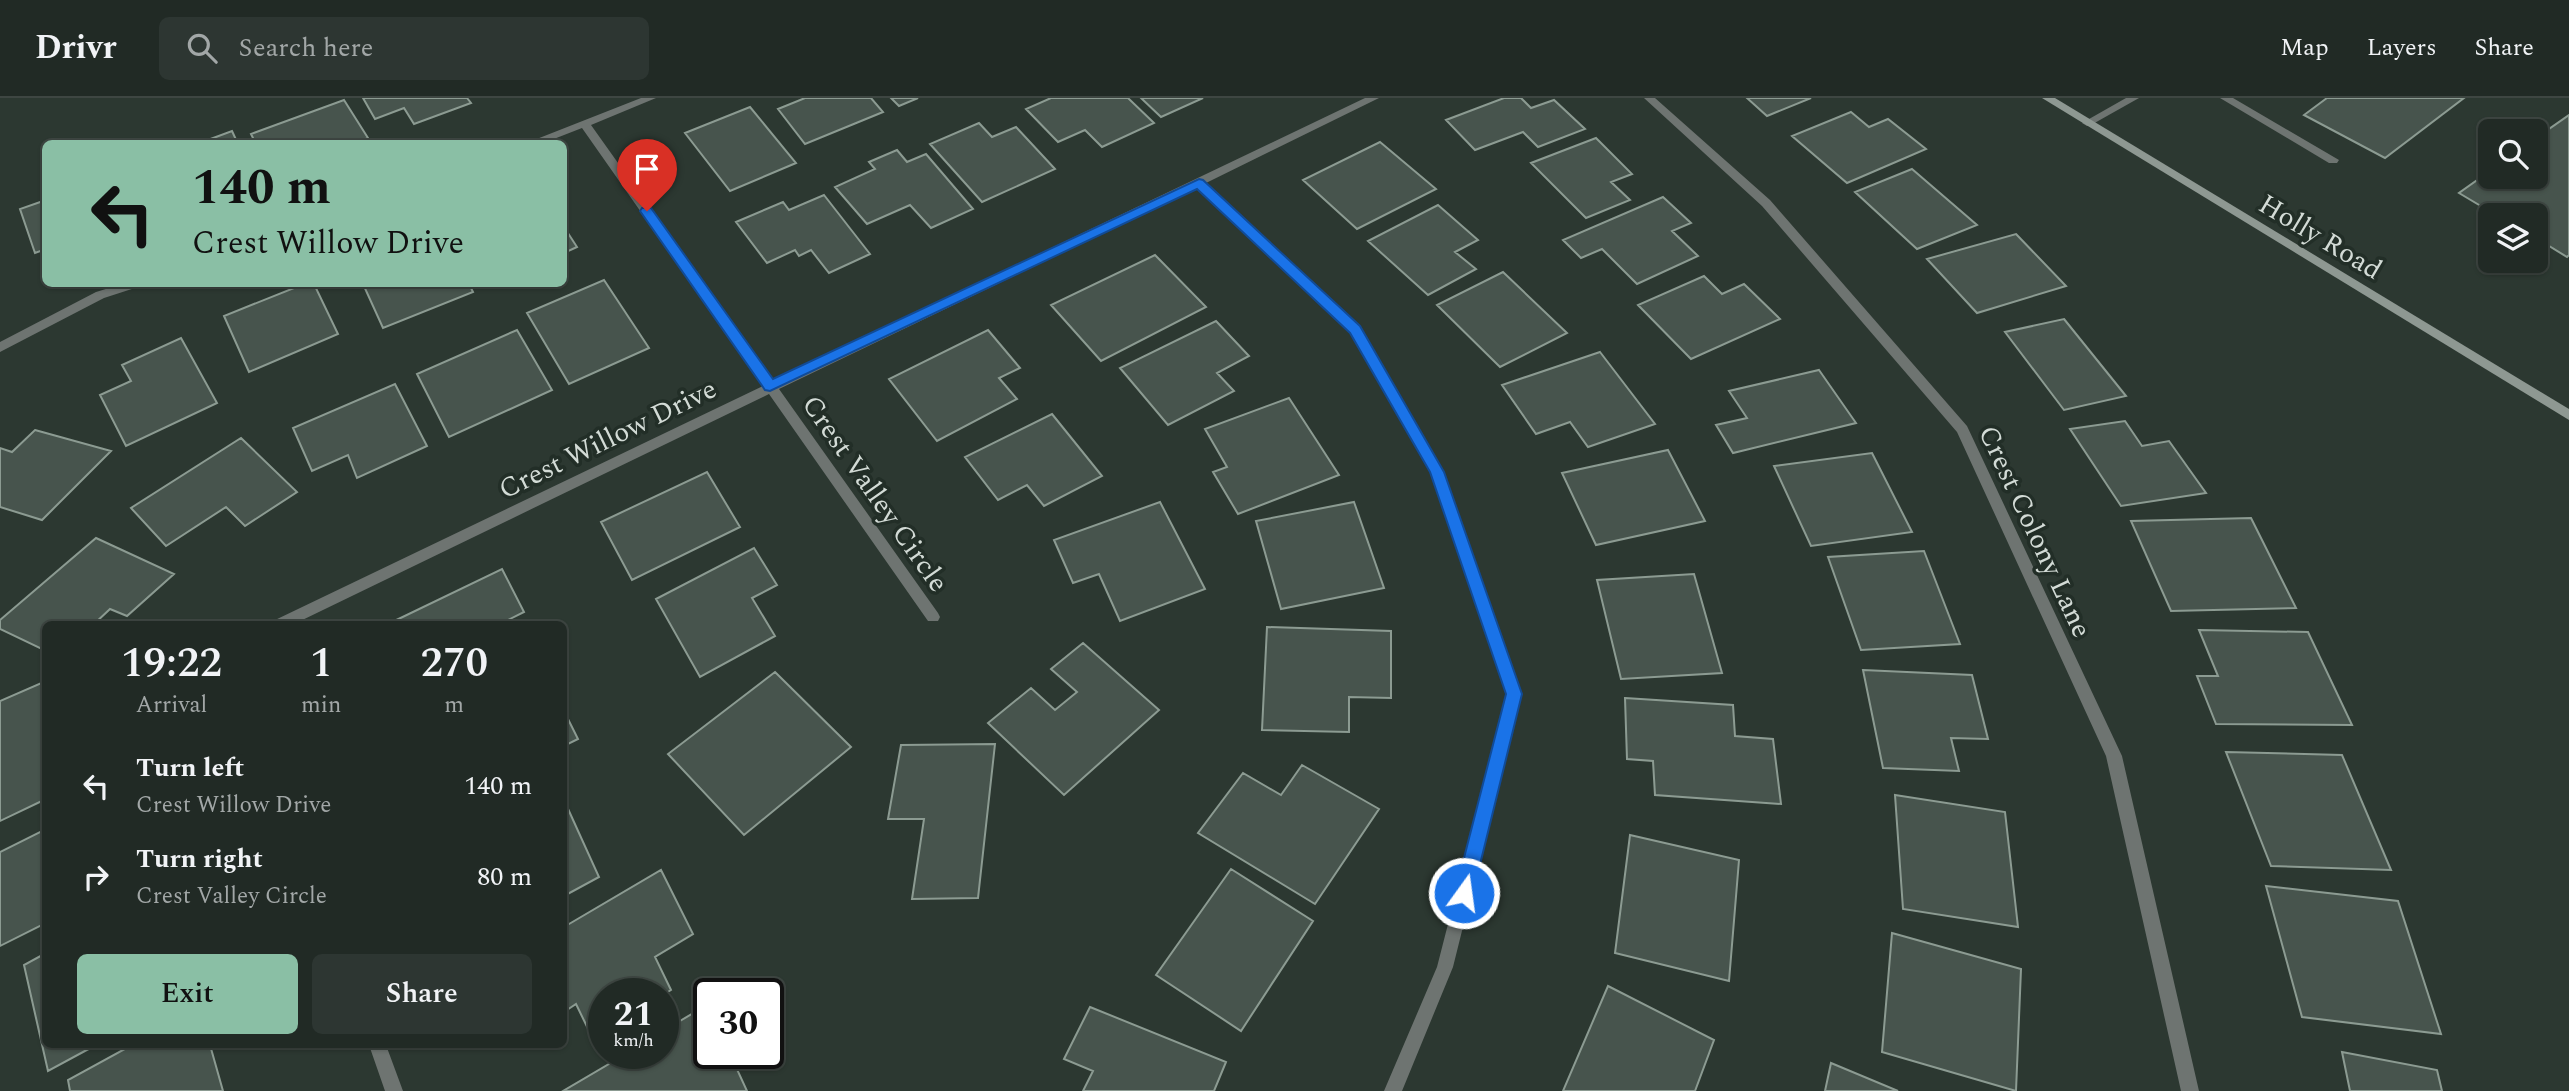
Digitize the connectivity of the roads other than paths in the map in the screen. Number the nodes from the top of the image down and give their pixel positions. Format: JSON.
{"nodes":[{"id":1,"x":652,"y":98,"type":"edge"},
{"id":2,"x":1374,"y":98,"type":"edge"},
{"id":3,"x":1649,"y":98,"type":"edge"},
{"id":4,"x":2047,"y":98,"type":"edge"},
{"id":5,"x":2134,"y":98,"type":"edge"},
{"id":6,"x":2225,"y":98,"type":"edge"},
{"id":7,"x":2087,"y":122,"type":"junction"},
{"id":8,"x":585,"y":124,"type":"junction"},
{"id":9,"x":539,"y":140,"type":"edge"},
{"id":10,"x":2333,"y":160,"type":"dead end"},
{"id":11,"x":1199,"y":183,"type":"junction"},
{"id":12,"x":126,"y":287,"type":"edge"},
{"id":13,"x":0,"y":347,"type":"edge"},
{"id":14,"x":770,"y":386,"type":"junction"},
{"id":15,"x":2569,"y":415,"type":"edge"},
{"id":16,"x":933,"y":617,"type":"dead end"},
{"id":17,"x":286,"y":621,"type":"edge"},
{"id":18,"x":379,"y":1048,"type":"edge"},
{"id":19,"x":394,"y":1091,"type":"edge"},
{"id":20,"x":1393,"y":1091,"type":"edge"},
{"id":21,"x":2190,"y":1091,"type":"edge"}],
"edges":[{"from":1,"to":8,"type":"street"},
{"from":2,"to":11,"type":"street","name":"Crest Willow Drive"},
{"from":3,"to":21,"type":"street","name":"Crest Colony Lane"},
{"from":4,"to":7,"type":"main road","name":"Holly Road"},
{"from":5,"to":7,"type":"street"},
{"from":6,"to":10,"type":"street"},
{"from":7,"to":15,"type":"main road","name":"Holly Road"},
{"from":8,"to":9,"type":"street"},
{"from":8,"to":14,"type":"street","name":"Crest Valley Circle"},
{"from":11,"to":14,"type":"street","name":"Crest Willow Drive"},
{"from":11,"to":20,"type":"street"},
{"from":12,"to":13,"type":"street"},
{"from":14,"to":16,"type":"street","name":"Crest Valley Circle"},
{"from":14,"to":17,"type":"street","name":"Crest Willow Drive"},
{"from":18,"to":19,"type":"street"}]}
